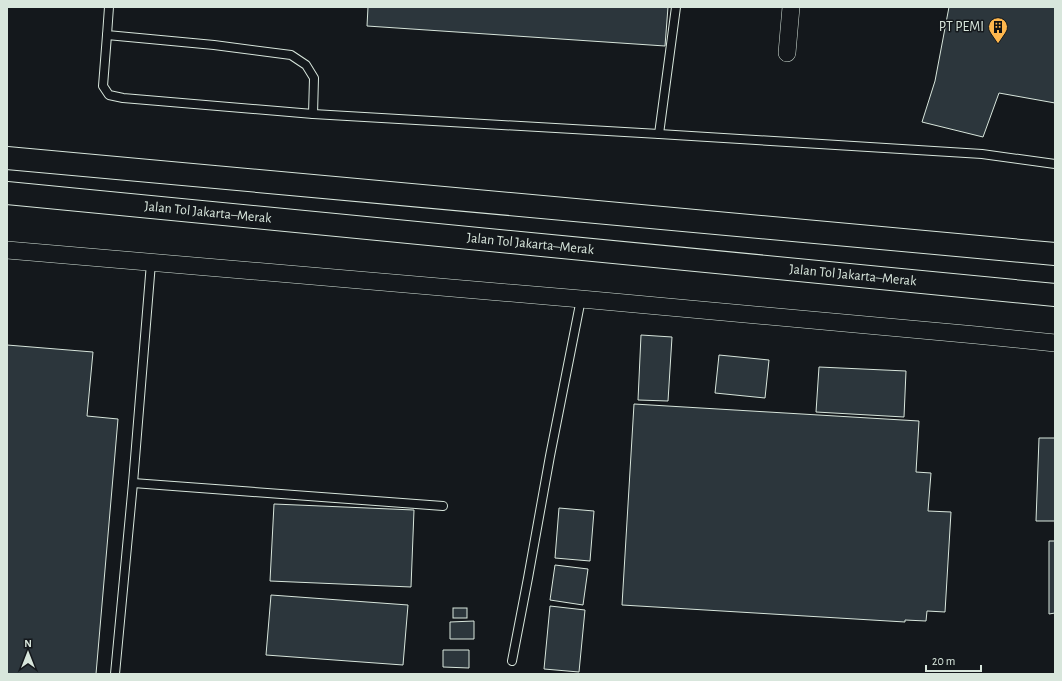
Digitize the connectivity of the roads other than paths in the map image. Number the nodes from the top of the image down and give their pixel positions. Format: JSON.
{"nodes":[{"id":1,"x":109,"y":7,"type":"edge"},
{"id":2,"x":676,"y":7,"type":"edge"},
{"id":3,"x":791,"y":7,"type":"edge"},
{"id":4,"x":107,"y":35,"type":"junction"},
{"id":5,"x":787,"y":53,"type":"dead end"},
{"id":6,"x":313,"y":114,"type":"junction"},
{"id":7,"x":659,"y":134,"type":"junction"},
{"id":8,"x":7,"y":158,"type":"edge"},
{"id":9,"x":1055,"y":164,"type":"edge"},
{"id":10,"x":7,"y":193,"type":"edge"},
{"id":11,"x":7,"y":250,"type":"edge"},
{"id":12,"x":1055,"y":254,"type":"edge"},
{"id":13,"x":151,"y":263,"type":"junction"},
{"id":14,"x":1055,"y":295,"type":"edge"},
{"id":15,"x":581,"y":299,"type":"junction"},
{"id":16,"x":1055,"y":343,"type":"edge"},
{"id":17,"x":133,"y":483,"type":"junction"},
{"id":18,"x":443,"y":506,"type":"dead end"},
{"id":19,"x":512,"y":661,"type":"dead end"},
{"id":20,"x":115,"y":674,"type":"edge"}],
"edges":[{"from":1,"to":4,"type":"lane"},
{"from":2,"to":7,"type":"lane"},
{"from":3,"to":5,"type":"street"},
{"from":4,"to":6,"type":"lane"},
{"from":4,"to":6,"type":"lane"},
{"from":6,"to":7,"type":"lane"},
{"from":7,"to":9,"type":"lane"},
{"from":8,"to":12,"type":"highway"},
{"from":10,"to":14,"type":"highway","name":"Jalan Tol Jakarta–Merak"},
{"from":11,"to":13,"type":"street"},
{"from":13,"to":15,"type":"street"},
{"from":13,"to":17,"type":"lane"},
{"from":15,"to":16,"type":"street"},
{"from":15,"to":19,"type":"lane"},
{"from":17,"to":18,"type":"lane"},
{"from":17,"to":20,"type":"lane"}]}
